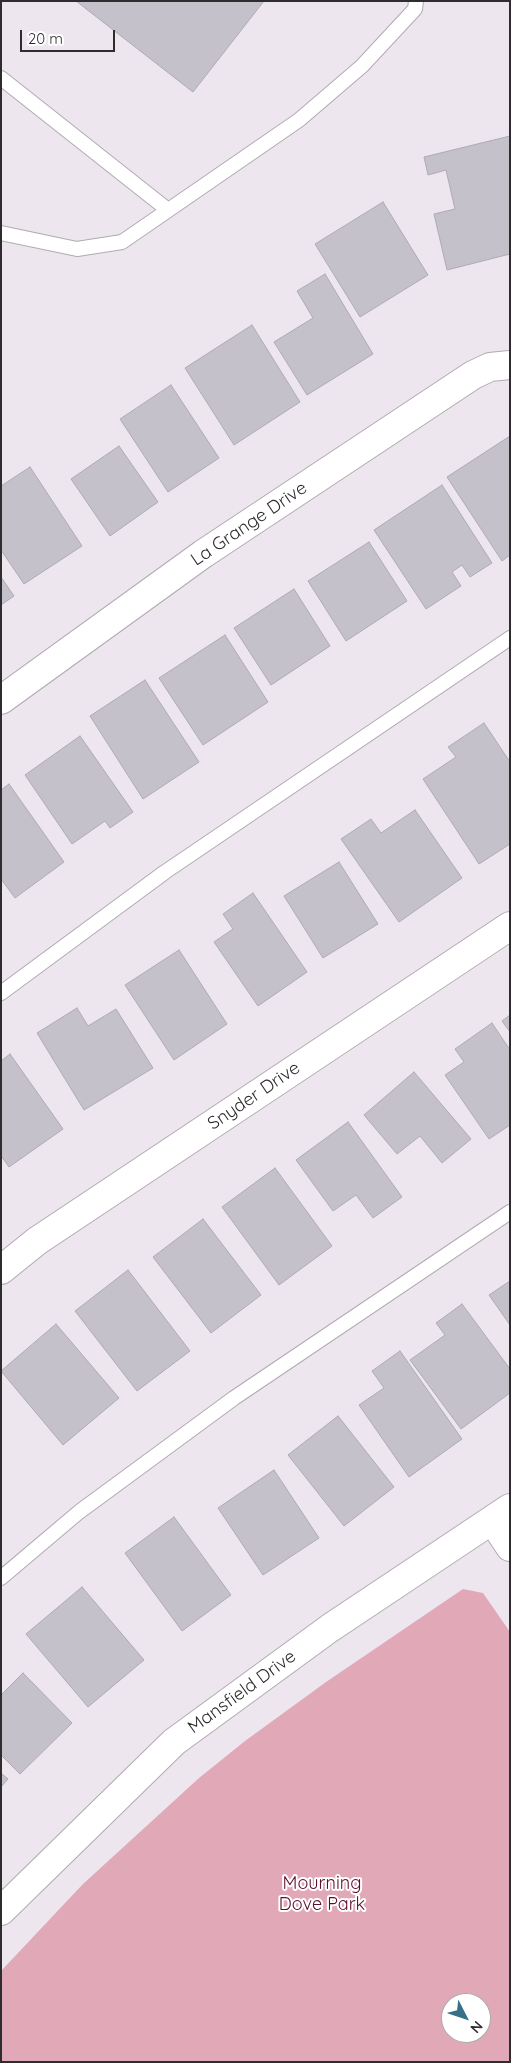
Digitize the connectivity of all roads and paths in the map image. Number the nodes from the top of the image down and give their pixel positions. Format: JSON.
{"nodes":[{"id":1,"x":416,"y":1,"type":"edge"},
{"id":2,"x":1,"y":78,"type":"edge"},
{"id":3,"x":168,"y":210,"type":"junction"},
{"id":4,"x":1,"y":233,"type":"edge"},
{"id":5,"x":508,"y":365,"type":"edge"},
{"id":6,"x":510,"y":638,"type":"edge"},
{"id":7,"x":1,"y":700,"type":"edge"},
{"id":8,"x":510,"y":926,"type":"edge"},
{"id":9,"x":1,"y":993,"type":"edge"},
{"id":10,"x":510,"y":1212,"type":"edge"},
{"id":11,"x":1,"y":1270,"type":"edge"},
{"id":12,"x":501,"y":1514,"type":"edge"},
{"id":13,"x":510,"y":1547,"type":"edge"},
{"id":14,"x":1,"y":1578,"type":"edge"},
{"id":15,"x":1,"y":1911,"type":"edge"}],
"edges":[{"from":1,"to":3,"type":"lane"},
{"from":2,"to":3,"type":"lane"},
{"from":3,"to":4,"type":"lane"},
{"from":5,"to":7,"type":"street","name":"La Grange Drive"},
{"from":6,"to":9,"type":"lane"},
{"from":8,"to":11,"type":"street","name":"Snyder Drive"},
{"from":10,"to":14,"type":"lane"},
{"from":12,"to":13,"type":"street"},
{"from":12,"to":15,"type":"street","name":"Mansfield Drive"}]}
